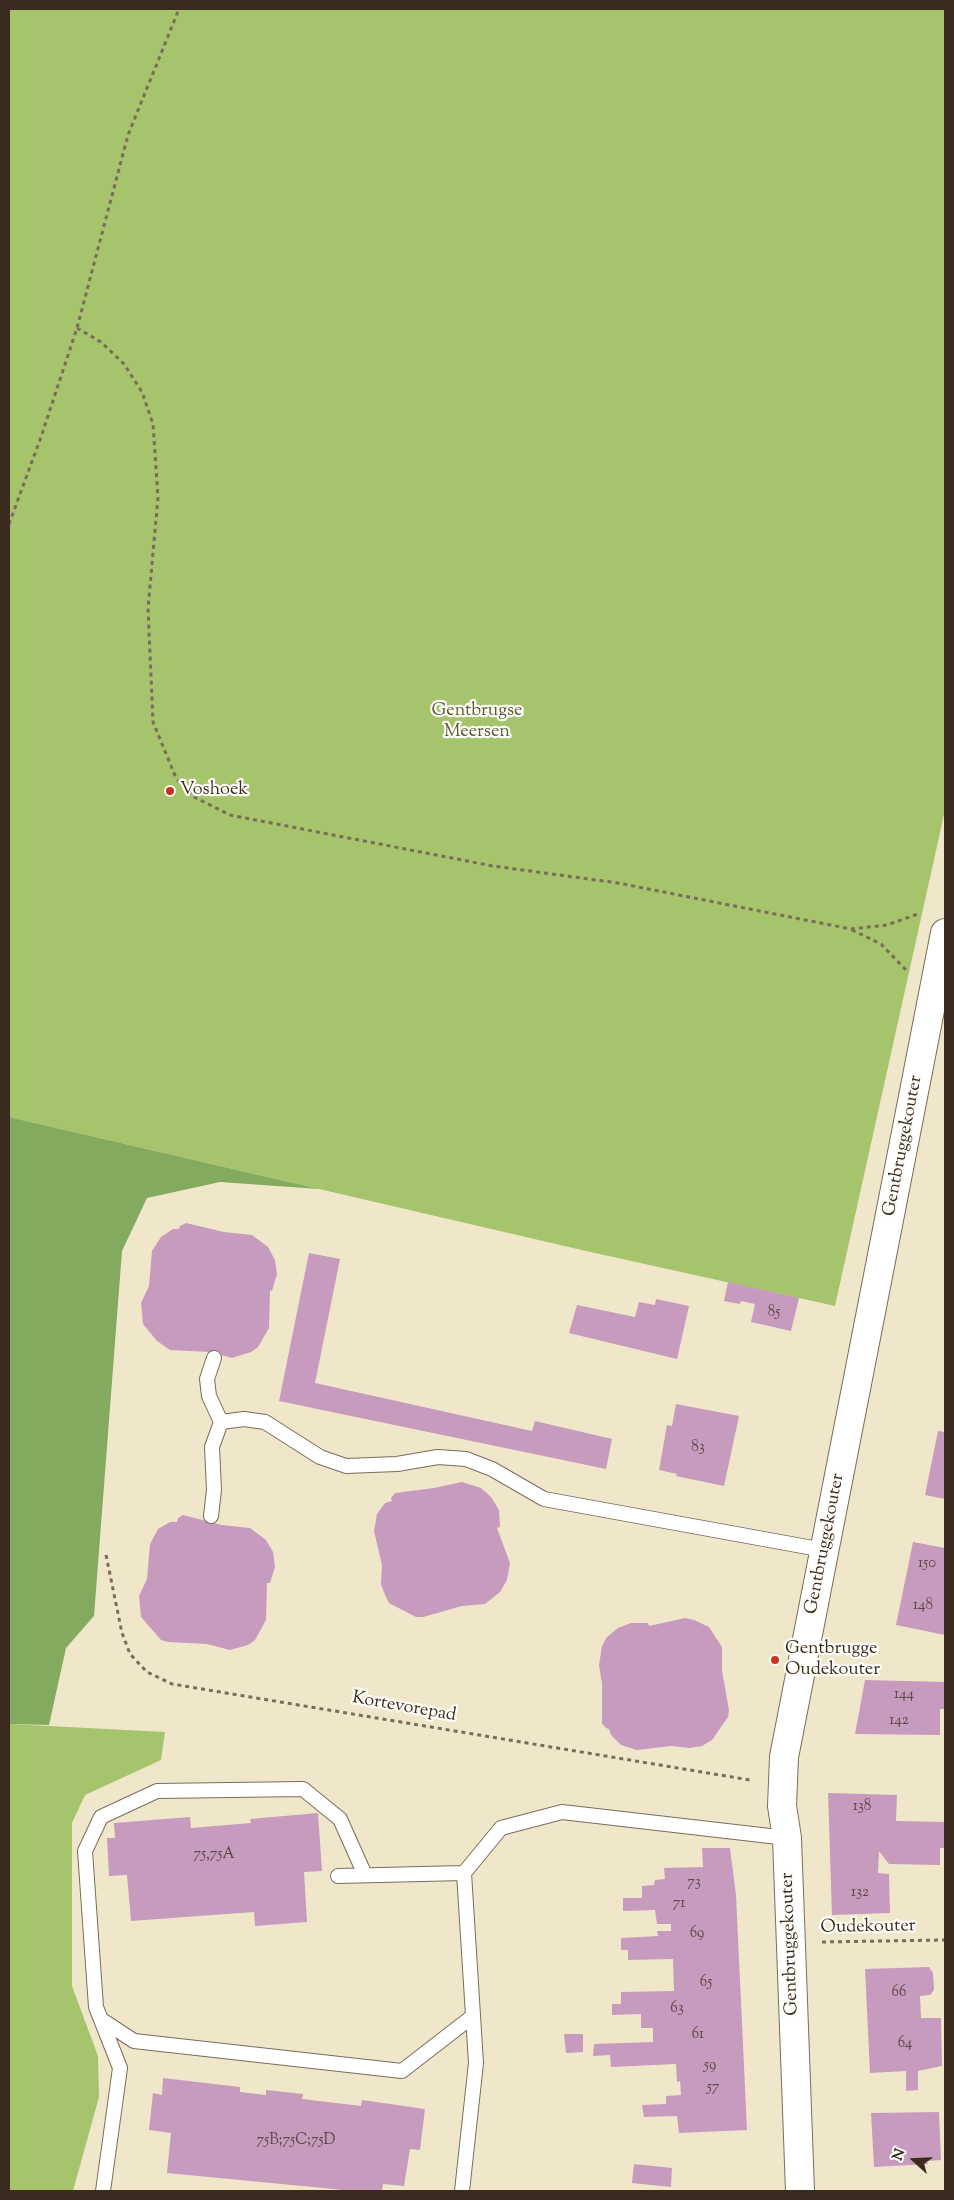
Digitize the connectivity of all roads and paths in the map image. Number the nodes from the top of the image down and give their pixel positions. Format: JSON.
{"nodes":[{"id":1,"x":179,"y":9,"type":"edge"},
{"id":2,"x":77,"y":328,"type":"junction"},
{"id":3,"x":9,"y":524,"type":"edge"},
{"id":4,"x":920,"y":914,"type":"dead end"},
{"id":5,"x":851,"y":929,"type":"junction"},
{"id":6,"x":945,"y":933,"type":"edge"},
{"id":7,"x":936,"y":981,"type":"junction"},
{"id":8,"x":214,"y":1358,"type":"dead end"},
{"id":9,"x":221,"y":1422,"type":"junction"},
{"id":10,"x":211,"y":1516,"type":"dead end"},
{"id":11,"x":824,"y":1550,"type":"junction"},
{"id":12,"x":106,"y":1555,"type":"dead end"},
{"id":13,"x":783,"y":1786,"type":"junction"},
{"id":14,"x":787,"y":1838,"type":"junction"},
{"id":15,"x":464,"y":1874,"type":"junction"},
{"id":16,"x":365,"y":1875,"type":"junction"},
{"id":17,"x":338,"y":1876,"type":"dead end"},
{"id":18,"x":945,"y":1940,"type":"edge"},
{"id":19,"x":792,"y":1943,"type":"junction"},
{"id":20,"x":473,"y":2016,"type":"junction"},
{"id":21,"x":102,"y":2020,"type":"junction"},
{"id":22,"x":103,"y":2191,"type":"edge"},
{"id":23,"x":462,"y":2191,"type":"edge"},
{"id":24,"x":800,"y":2191,"type":"edge"}],
"edges":[{"from":1,"to":2,"type":"path"},
{"from":2,"to":3,"type":"path"},
{"from":2,"to":5,"type":"path"},
{"from":4,"to":5,"type":"path"},
{"from":5,"to":7,"type":"path"},
{"from":6,"to":7,"type":"street","name":"Gentbruggekouter"},
{"from":7,"to":11,"type":"street","name":"Gentbruggekouter"},
{"from":8,"to":9,"type":"lane"},
{"from":9,"to":10,"type":"lane"},
{"from":9,"to":11,"type":"lane"},
{"from":11,"to":13,"type":"street","name":"Gentbruggekouter"},
{"from":12,"to":13,"type":"path","name":"Kortevorepad"},
{"from":13,"to":14,"type":"street","name":"Gentbruggekouter"},
{"from":14,"to":15,"type":"lane"},
{"from":14,"to":19,"type":"street","name":"Gentbruggekouter"},
{"from":15,"to":16,"type":"lane"},
{"from":15,"to":20,"type":"lane"},
{"from":16,"to":17,"type":"lane"},
{"from":16,"to":21,"type":"lane"},
{"from":18,"to":19,"type":"path","name":"Oudekouter"},
{"from":19,"to":24,"type":"street","name":"Gentbruggekouter"},
{"from":20,"to":21,"type":"lane"},
{"from":20,"to":23,"type":"lane"},
{"from":21,"to":22,"type":"lane"}]}
